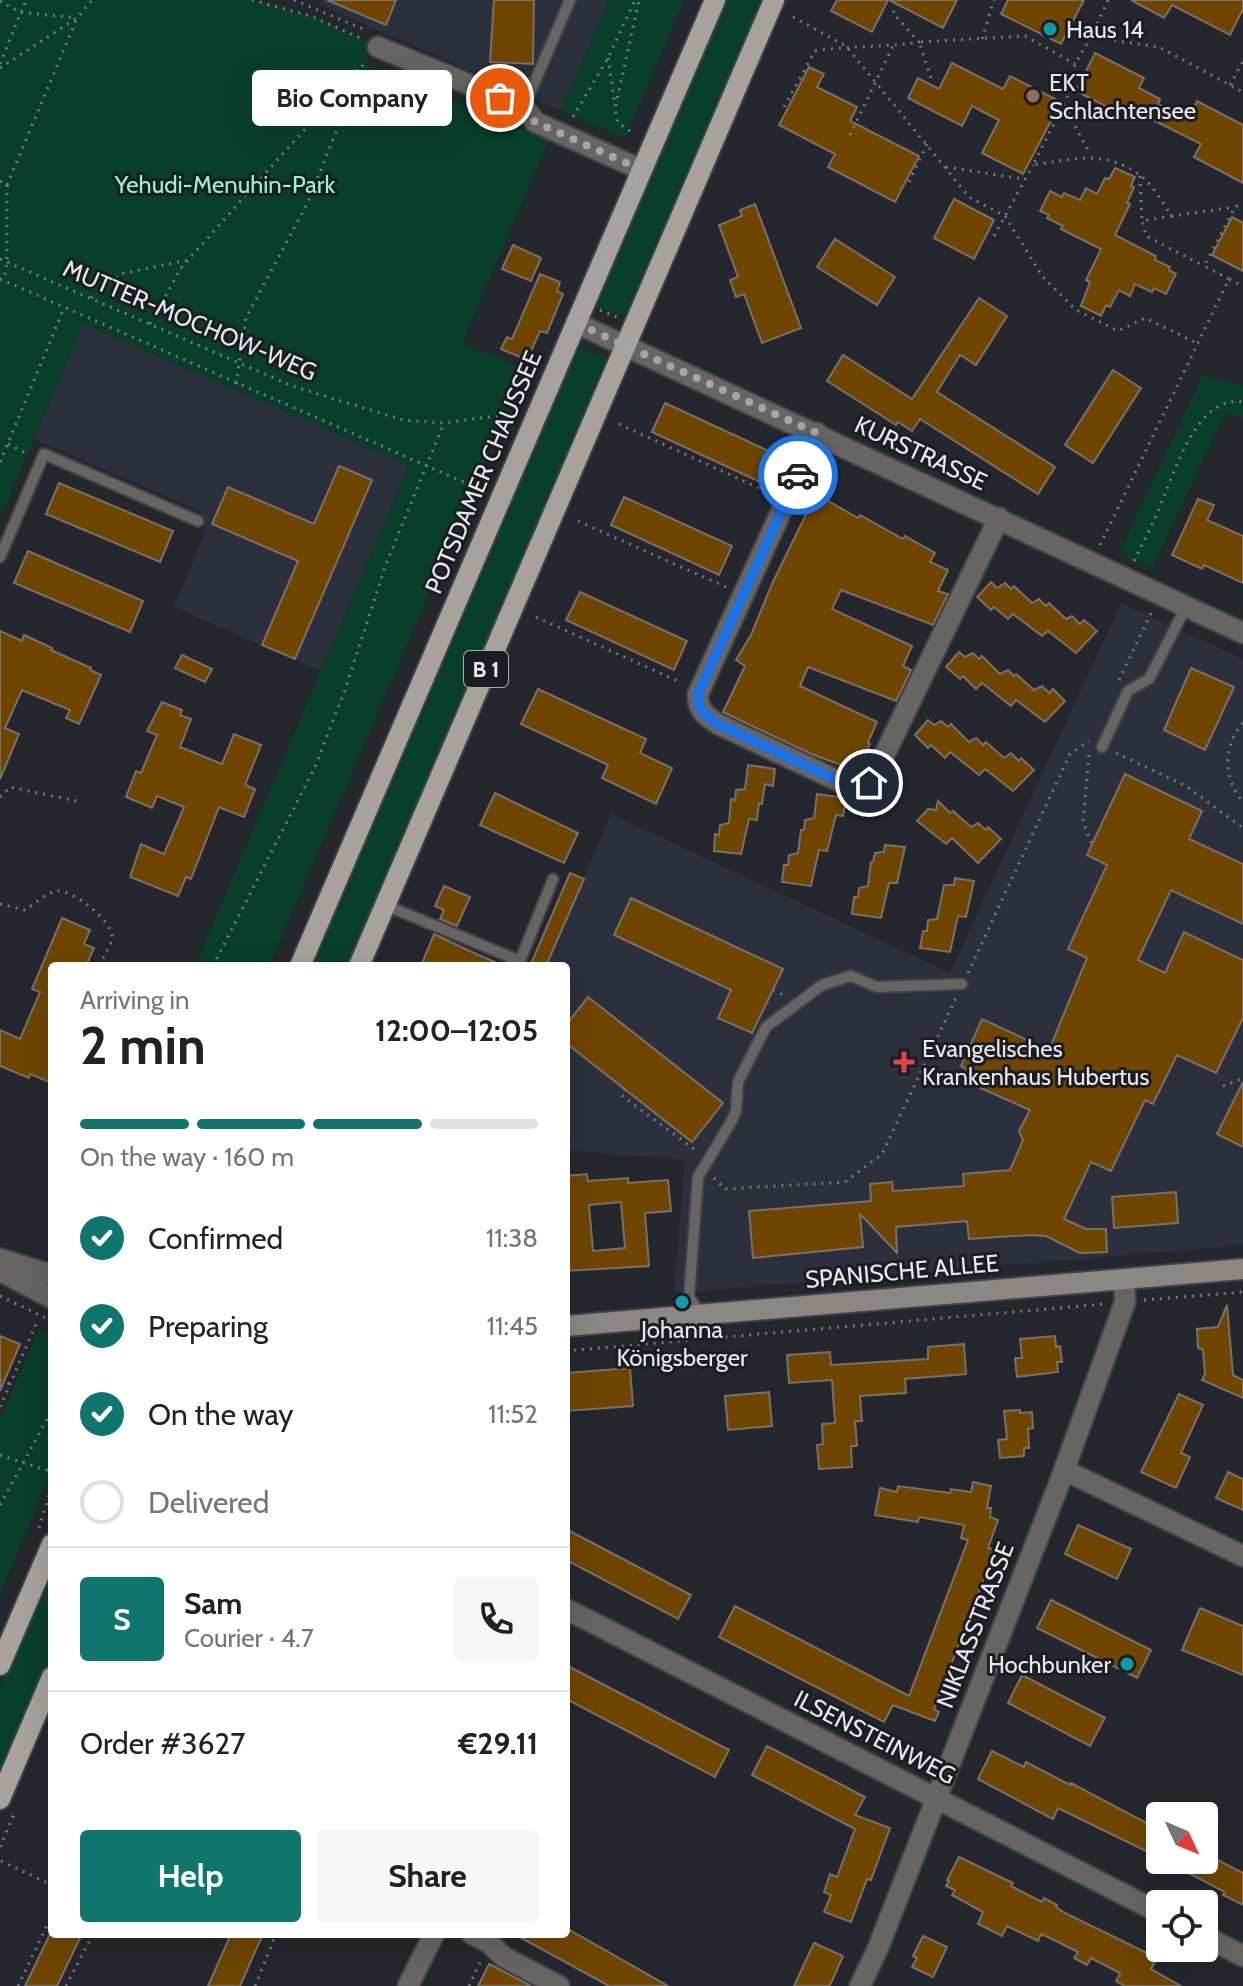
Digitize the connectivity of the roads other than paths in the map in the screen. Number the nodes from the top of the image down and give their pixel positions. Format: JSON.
{"nodes":[{"id":1,"x":570,"y":0,"type":"edge"},
{"id":2,"x":715,"y":0,"type":"edge"},
{"id":3,"x":774,"y":0,"type":"edge"},
{"id":4,"x":374,"y":45,"type":"road end"},
{"id":5,"x":524,"y":107,"type":"junction"},
{"id":6,"x":642,"y":170,"type":"junction"},
{"id":7,"x":576,"y":323,"type":"junction"},
{"id":8,"x":625,"y":345,"type":"junction"},
{"id":9,"x":817,"y":433,"type":"junction"},
{"id":10,"x":999,"y":518,"type":"junction"},
{"id":11,"x":198,"y":521,"type":"dead end"},
{"id":12,"x":0,"y":557,"type":"edge"},
{"id":13,"x":1186,"y":607,"type":"junction"},
{"id":14,"x":1243,"y":633,"type":"edge"},
{"id":15,"x":1102,"y":747,"type":"road end"},
{"id":16,"x":553,"y":879,"type":"dead end"},
{"id":17,"x":385,"y":905,"type":"junction"},
{"id":18,"x":302,"y":962,"type":"edge"},
{"id":19,"x":361,"y":962,"type":"edge"},
{"id":20,"x":514,"y":962,"type":"edge"},
{"id":21,"x":520,"y":962,"type":"edge"},
{"id":22,"x":962,"y":984,"type":"road end"},
{"id":23,"x":0,"y":1259,"type":"edge"},
{"id":24,"x":1243,"y":1269,"type":"edge"},
{"id":25,"x":0,"y":1271,"type":"edge"},
{"id":26,"x":48,"y":1274,"type":"edge"},
{"id":27,"x":1124,"y":1279,"type":"junction"},
{"id":28,"x":48,"y":1296,"type":"edge"},
{"id":29,"x":701,"y":1314,"type":"junction"},
{"id":30,"x":570,"y":1326,"type":"edge"},
{"id":31,"x":1064,"y":1470,"type":"junction"},
{"id":32,"x":48,"y":1553,"type":"edge"},
{"id":33,"x":1243,"y":1556,"type":"edge"},
{"id":34,"x":570,"y":1611,"type":"edge"},
{"id":35,"x":0,"y":1665,"type":"edge"},
{"id":36,"x":48,"y":1686,"type":"edge"},
{"id":37,"x":936,"y":1797,"type":"junction"},
{"id":38,"x":0,"y":1799,"type":"edge"},
{"id":39,"x":1146,"y":1906,"type":"edge"},
{"id":40,"x":432,"y":1938,"type":"edge"},
{"id":41,"x":481,"y":1938,"type":"edge"},
{"id":42,"x":1218,"y":1943,"type":"edge"},
{"id":43,"x":1243,"y":1956,"type":"edge"},
{"id":44,"x":408,"y":1986,"type":"edge"},
{"id":45,"x":559,"y":1986,"type":"edge"},
{"id":46,"x":860,"y":1986,"type":"edge"}],
"edges":[{"from":1,"to":5,"type":"lane"},
{"from":2,"to":6,"type":"main road","name":"POTSDAMER CHAUSSEE","number":"B 1"},
{"from":3,"to":8,"type":"main road","number":"B 1"},
{"from":4,"to":5,"type":"street"},
{"from":5,"to":6,"type":"street"},
{"from":6,"to":7,"type":"main road","name":"POTSDAMER CHAUSSEE","number":"B 1"},
{"from":7,"to":8,"type":"street","name":"KURSTRASSE"},
{"from":7,"to":18,"type":"main road","name":"POTSDAMER CHAUSSEE","number":"B 1"},
{"from":8,"to":9,"type":"street","name":"KURSTRASSE"},
{"from":8,"to":17,"type":"main road","number":"B 1"},
{"from":9,"to":10,"type":"street","name":"KURSTRASSE"},
{"from":9,"to":10,"type":"street"},
{"from":10,"to":13,"type":"street","name":"KURSTRASSE"},
{"from":11,"to":12,"type":"lane"},
{"from":13,"to":14,"type":"street","name":"KURSTRASSE"},
{"from":13,"to":15,"type":"lane"},
{"from":16,"to":21,"type":"lane"},
{"from":17,"to":19,"type":"main road","number":"B 1"},
{"from":17,"to":20,"type":"lane"},
{"from":22,"to":29,"type":"lane"},
{"from":23,"to":26,"type":"street"},
{"from":24,"to":27,"type":"main road","name":"SPANISCHE ALLEE"},
{"from":25,"to":28,"type":"street"},
{"from":27,"to":29,"type":"main road","name":"SPANISCHE ALLEE"},
{"from":27,"to":31,"type":"street","name":"NIKLASSTRASSE"},
{"from":29,"to":30,"type":"main road","name":"SPANISCHE ALLEE"},
{"from":31,"to":33,"type":"street"},
{"from":31,"to":37,"type":"street","name":"NIKLASSTRASSE"},
{"from":32,"to":35,"type":"main road"},
{"from":34,"to":37,"type":"street","name":"ILSENSTEINWEG"},
{"from":36,"to":38,"type":"main road"},
{"from":37,"to":39,"type":"street","name":"ILSENSTEINWEG"},
{"from":37,"to":46,"type":"street","name":"NIKLASSTRASSE"},
{"from":40,"to":44,"type":"street"},
{"from":41,"to":45,"type":"street"},
{"from":42,"to":43,"type":"street"}]}
